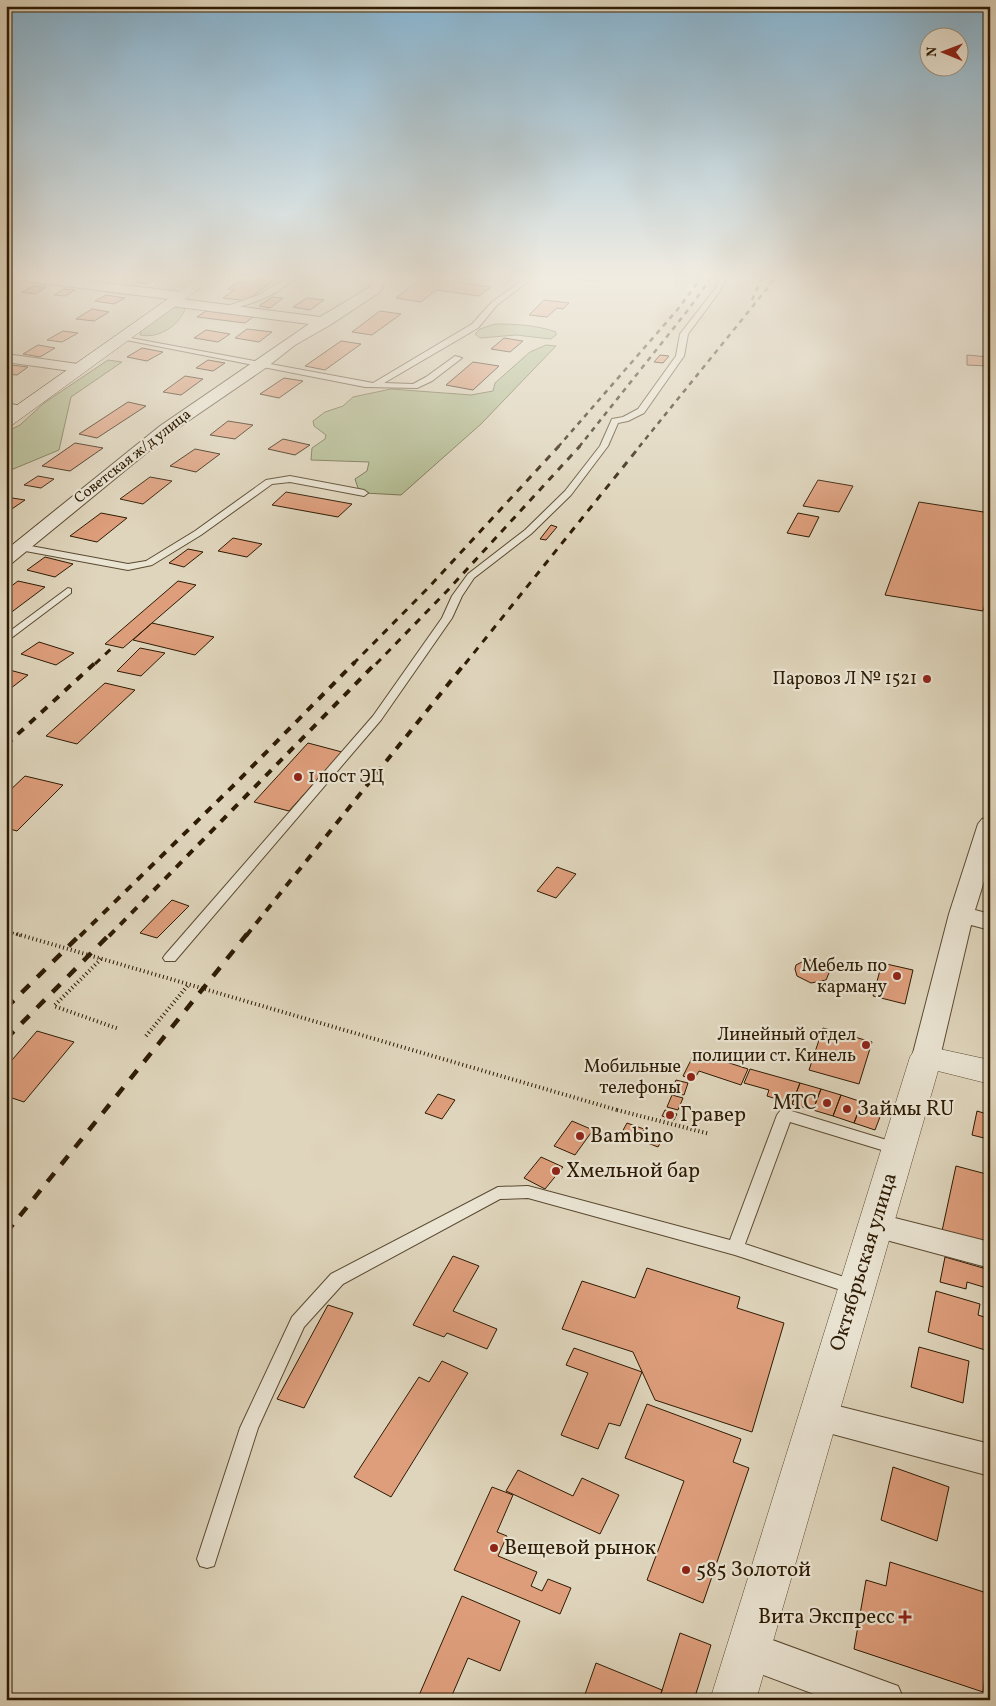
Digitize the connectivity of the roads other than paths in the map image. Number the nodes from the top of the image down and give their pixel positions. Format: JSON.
{"nodes":[{"id":1,"x":97,"y":355,"type":"edge"},
{"id":2,"x":211,"y":355,"type":"edge"},
{"id":3,"x":274,"y":355,"type":"edge"},
{"id":4,"x":427,"y":355,"type":"edge"},
{"id":5,"x":680,"y":355,"type":"edge"},
{"id":6,"x":6,"y":358,"type":"edge"},
{"id":7,"x":458,"y":358,"type":"dead end"},
{"id":8,"x":262,"y":364,"type":"junction"},
{"id":9,"x":78,"y":368,"type":"junction"},
{"id":10,"x":375,"y":385,"type":"junction"},
{"id":11,"x":14,"y":409,"type":"edge"},
{"id":12,"x":6,"y":421,"type":"edge"},
{"id":13,"x":364,"y":493,"type":"dead end"},
{"id":14,"x":20,"y":548,"type":"junction"},
{"id":15,"x":6,"y":558,"type":"edge"},
{"id":16,"x":68,"y":591,"type":"dead end"},
{"id":17,"x":12,"y":629,"type":"edge"},
{"id":18,"x":6,"y":639,"type":"edge"},
{"id":19,"x":990,"y":824,"type":"edge"},
{"id":20,"x":961,"y":914,"type":"junction"},
{"id":21,"x":990,"y":922,"type":"edge"},
{"id":22,"x":170,"y":958,"type":"dead end"},
{"id":23,"x":926,"y":1057,"type":"junction"},
{"id":24,"x":990,"y":1072,"type":"edge"},
{"id":25,"x":898,"y":1149,"type":"junction"},
{"id":26,"x":875,"y":1225,"type":"junction"},
{"id":27,"x":735,"y":1248,"type":"junction"},
{"id":28,"x":990,"y":1255,"type":"edge"},
{"id":29,"x":857,"y":1288,"type":"junction"},
{"id":30,"x":818,"y":1416,"type":"junction"},
{"id":31,"x":990,"y":1460,"type":"edge"},
{"id":32,"x":207,"y":1559,"type":"dead end"},
{"id":33,"x":748,"y":1650,"type":"junction"},
{"id":34,"x":733,"y":1700,"type":"edge"},
{"id":35,"x":884,"y":1700,"type":"edge"}],
"edges":[{"from":1,"to":9,"type":"main road"},
{"from":2,"to":8,"type":"lane"},
{"from":3,"to":8,"type":"street","name":"Советская ж/д улица"},
{"from":4,"to":10,"type":"lane"},
{"from":5,"to":22,"type":"lane"},
{"from":6,"to":9,"type":"street"},
{"from":7,"to":10,"type":"lane"},
{"from":8,"to":10,"type":"lane"},
{"from":8,"to":14,"type":"street","name":"Советская ж/д улица"},
{"from":9,"to":11,"type":"main road"},
{"from":11,"to":12,"type":"main road"},
{"from":13,"to":14,"type":"lane"},
{"from":14,"to":15,"type":"street","name":"Советская ж/д улица"},
{"from":16,"to":17,"type":"lane"},
{"from":17,"to":18,"type":"lane"},
{"from":19,"to":20,"type":"street","name":"Октябрьская улица"},
{"from":20,"to":21,"type":"street"},
{"from":20,"to":23,"type":"street","name":"Октябрьская улица"},
{"from":23,"to":24,"type":"main road"},
{"from":23,"to":25,"type":"main road","name":"Октябрьская улица"},
{"from":25,"to":26,"type":"main road","name":"Октябрьская улица"},
{"from":25,"to":27,"type":"lane"},
{"from":26,"to":28,"type":"street"},
{"from":26,"to":29,"type":"main road","name":"Октябрьская улица"},
{"from":27,"to":29,"type":"lane"},
{"from":27,"to":32,"type":"lane"},
{"from":29,"to":30,"type":"main road","name":"Октябрьская улица"},
{"from":30,"to":31,"type":"street"},
{"from":30,"to":33,"type":"main road","name":"Октябрьская улица"},
{"from":33,"to":34,"type":"main road","name":"Октябрьская улица"},
{"from":33,"to":35,"type":"street"}]}
